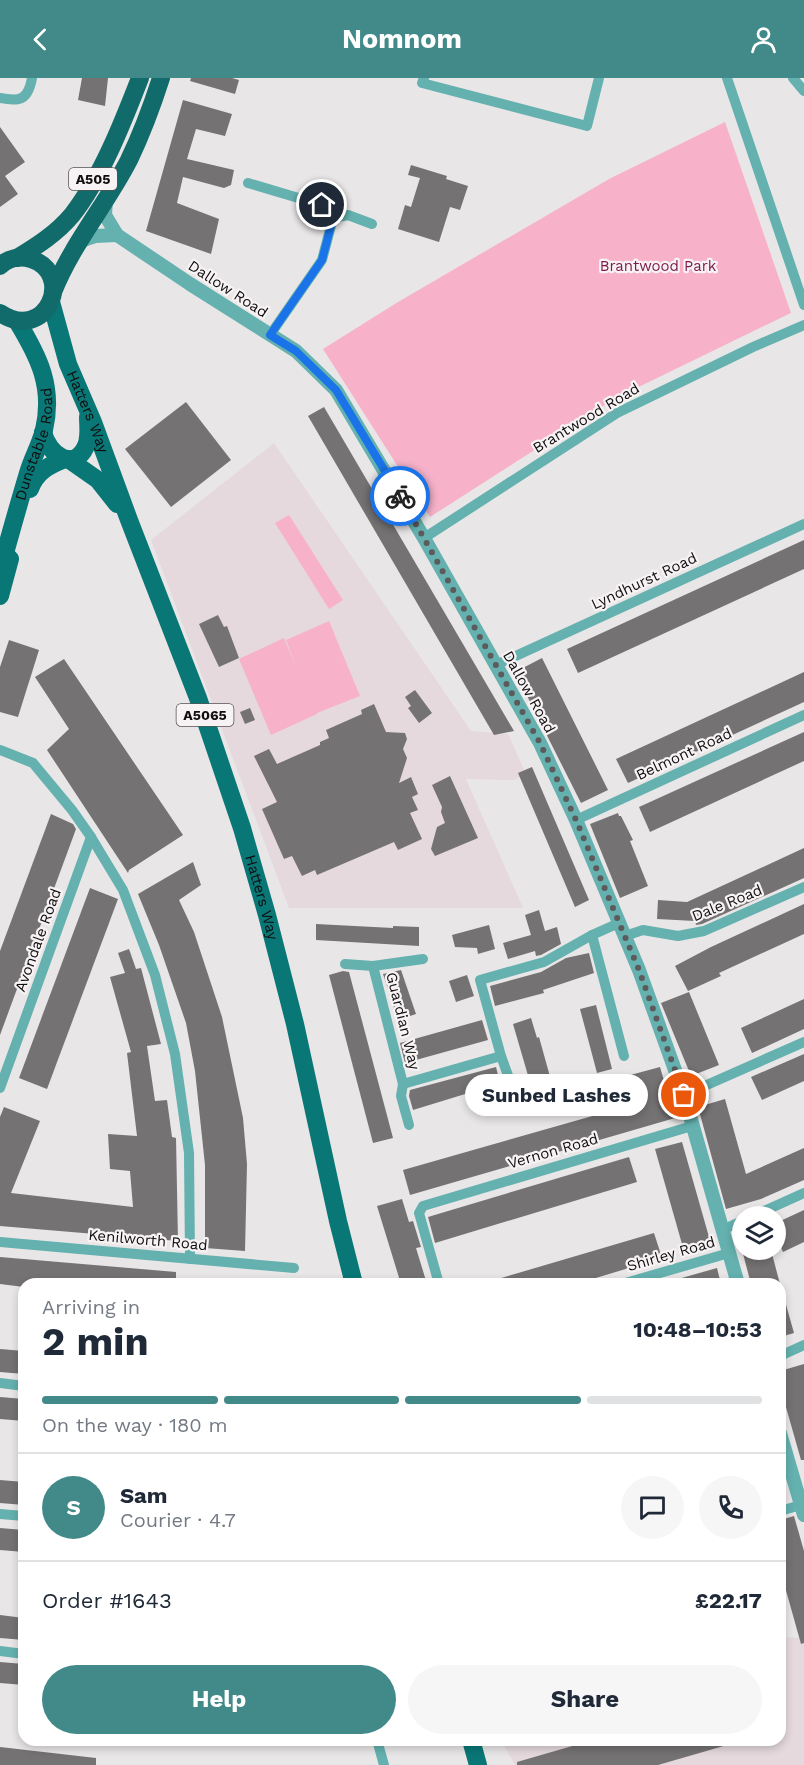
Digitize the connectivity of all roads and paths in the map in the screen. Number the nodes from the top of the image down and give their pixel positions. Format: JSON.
{"nodes":[{"id":1,"x":32,"y":78,"type":"edge"},
{"id":2,"x":140,"y":78,"type":"edge"},
{"id":3,"x":161,"y":78,"type":"edge"},
{"id":4,"x":599,"y":78,"type":"edge"},
{"id":5,"x":727,"y":78,"type":"edge"},
{"id":6,"x":793,"y":78,"type":"edge"},
{"id":7,"x":423,"y":80,"type":"edge"},
{"id":8,"x":804,"y":91,"type":"edge"},
{"id":9,"x":0,"y":99,"type":"edge"},
{"id":10,"x":248,"y":183,"type":"dead end"},
{"id":11,"x":105,"y":199,"type":"junction"},
{"id":12,"x":333,"y":218,"type":"junction"},
{"id":13,"x":372,"y":224,"type":"dead end"},
{"id":14,"x":117,"y":235,"type":"junction"},
{"id":15,"x":77,"y":242,"type":"junction"},
{"id":16,"x":5,"y":262,"type":"edge"},
{"id":17,"x":52,"y":297,"type":"junction"},
{"id":18,"x":804,"y":304,"type":"edge"},
{"id":19,"x":0,"y":314,"type":"edge"},
{"id":20,"x":17,"y":321,"type":"junction"},
{"id":21,"x":804,"y":325,"type":"edge"},
{"id":22,"x":270,"y":335,"type":"junction"},
{"id":23,"x":87,"y":412,"type":"junction"},
{"id":24,"x":43,"y":432,"type":"junction"},
{"id":25,"x":66,"y":459,"type":"junction"},
{"id":26,"x":129,"y":520,"type":"junction"},
{"id":27,"x":804,"y":524,"type":"edge"},
{"id":28,"x":424,"y":538,"type":"junction"},
{"id":29,"x":0,"y":571,"type":"edge"},
{"id":30,"x":0,"y":596,"type":"edge"},
{"id":31,"x":496,"y":665,"type":"junction"},
{"id":32,"x":804,"y":715,"type":"edge"},
{"id":33,"x":0,"y":750,"type":"edge"},
{"id":34,"x":576,"y":820,"type":"junction"},
{"id":35,"x":91,"y":837,"type":"junction"},
{"id":36,"x":804,"y":887,"type":"edge"},
{"id":37,"x":622,"y":929,"type":"junction"},
{"id":38,"x":592,"y":935,"type":"junction"},
{"id":39,"x":423,"y":959,"type":"dead end"},
{"id":40,"x":345,"y":964,"type":"dead end"},
{"id":41,"x":373,"y":966,"type":"junction"},
{"id":42,"x":804,"y":1042,"type":"edge"},
{"id":43,"x":501,"y":1056,"type":"junction"},
{"id":44,"x":624,"y":1056,"type":"dead end"},
{"id":45,"x":403,"y":1084,"type":"junction"},
{"id":46,"x":0,"y":1088,"type":"edge"},
{"id":47,"x":515,"y":1095,"type":"dead end"},
{"id":48,"x":684,"y":1095,"type":"junction"},
{"id":49,"x":409,"y":1125,"type":"dead end"},
{"id":50,"x":692,"y":1126,"type":"junction"},
{"id":51,"x":804,"y":1193,"type":"edge"},
{"id":52,"x":775,"y":1206,"type":"edge"},
{"id":53,"x":732,"y":1226,"type":"edge"},
{"id":54,"x":722,"y":1230,"type":"junction"},
{"id":55,"x":0,"y":1242,"type":"edge"},
{"id":56,"x":729,"y":1253,"type":"junction"},
{"id":57,"x":190,"y":1259,"type":"junction"},
{"id":58,"x":294,"y":1268,"type":"dead end"},
{"id":59,"x":352,"y":1278,"type":"edge"},
{"id":60,"x":437,"y":1278,"type":"edge"},
{"id":61,"x":643,"y":1278,"type":"edge"},
{"id":62,"x":736,"y":1278,"type":"edge"},
{"id":63,"x":804,"y":1345,"type":"edge"},
{"id":64,"x":786,"y":1353,"type":"edge"},
{"id":65,"x":0,"y":1383,"type":"edge"},
{"id":66,"x":18,"y":1385,"type":"edge"},
{"id":67,"x":786,"y":1451,"type":"edge"},
{"id":68,"x":802,"y":1502,"type":"edge"},
{"id":69,"x":786,"y":1509,"type":"edge"},
{"id":70,"x":0,"y":1514,"type":"edge"},
{"id":71,"x":18,"y":1516,"type":"edge"},
{"id":72,"x":0,"y":1651,"type":"edge"},
{"id":73,"x":18,"y":1653,"type":"edge"},
{"id":74,"x":379,"y":1746,"type":"edge"},
{"id":75,"x":473,"y":1746,"type":"edge"},
{"id":76,"x":384,"y":1765,"type":"edge"},
{"id":77,"x":478,"y":1765,"type":"edge"}],
"edges":[{"from":1,"to":9,"type":"street"},
{"from":2,"to":16,"type":"highway","number":"A505"},
{"from":3,"to":11,"type":"highway","number":"A505"},
{"from":4,"to":7,"type":"street"},
{"from":5,"to":18,"type":"street"},
{"from":6,"to":8,"type":"street"},
{"from":10,"to":12,"type":"street"},
{"from":11,"to":14,"type":"street"},
{"from":11,"to":15,"type":"highway","number":"A505"},
{"from":12,"to":13,"type":"street"},
{"from":12,"to":22,"type":"street"},
{"from":14,"to":15,"type":"street"},
{"from":14,"to":22,"type":"street","name":"Dallow Road"},
{"from":15,"to":17,"type":"highway","number":"A505"},
{"from":16,"to":17,"type":"highway"},
{"from":17,"to":20,"type":"highway"},
{"from":17,"to":23,"type":"main road","name":"Hatters Way"},
{"from":19,"to":20,"type":"highway"},
{"from":20,"to":24,"type":"main road","name":"Dunstable Road"},
{"from":21,"to":28,"type":"street","name":"Brantwood Road"},
{"from":22,"to":28,"type":"street","name":"Dallow Road"},
{"from":23,"to":25,"type":"main road","name":"Dunstable Road"},
{"from":23,"to":26,"type":"main road","name":"Hatters Way","number":"A5065"},
{"from":24,"to":25,"type":"main road","name":"Hatters Way"},
{"from":24,"to":29,"type":"main road","name":"Dunstable Road"},
{"from":25,"to":26,"type":"main road","name":"Hatters Way","number":"A5065"},
{"from":25,"to":30,"type":"main road","name":"Dunstable Road"},
{"from":26,"to":59,"type":"main road","name":"Hatters Way","number":"A5065"},
{"from":27,"to":31,"type":"street","name":"Lyndhurst Road"},
{"from":28,"to":31,"type":"street","name":"Dallow Road"},
{"from":31,"to":34,"type":"street","name":"Dallow Road"},
{"from":32,"to":34,"type":"street","name":"Belmont Road"},
{"from":33,"to":35,"type":"street"},
{"from":34,"to":37,"type":"street","name":"Dallow Road"},
{"from":35,"to":46,"type":"street","name":"Avondale Road"},
{"from":35,"to":57,"type":"street"},
{"from":36,"to":37,"type":"street","name":"Dale Road"},
{"from":37,"to":38,"type":"street"},
{"from":37,"to":48,"type":"street","name":"Dallow Road"},
{"from":38,"to":43,"type":"street"},
{"from":38,"to":44,"type":"street"},
{"from":39,"to":41,"type":"street"},
{"from":40,"to":41,"type":"street"},
{"from":41,"to":45,"type":"street","name":"Guardian Way"},
{"from":42,"to":48,"type":"street"},
{"from":43,"to":45,"type":"street","name":"Guardian Way"},
{"from":43,"to":47,"type":"street"},
{"from":45,"to":49,"type":"street","name":"Guardian Way"},
{"from":48,"to":50,"type":"street","name":"Dallow Road"},
{"from":50,"to":54,"type":"street","name":"Dallow Road"},
{"from":50,"to":60,"type":"street","name":"Vernon Road"},
{"from":51,"to":52,"type":"street"},
{"from":53,"to":54,"type":"street"},
{"from":54,"to":56,"type":"street","name":"Dallow Road"},
{"from":55,"to":57,"type":"street","name":"Kenilworth Road"},
{"from":56,"to":61,"type":"street","name":"Shirley Road"},
{"from":56,"to":62,"type":"street","name":"Dallow Road"},
{"from":57,"to":58,"type":"street","name":"Kenilworth Road"},
{"from":63,"to":64,"type":"street"},
{"from":65,"to":66,"type":"street"},
{"from":67,"to":68,"type":"street"},
{"from":68,"to":69,"type":"street"},
{"from":70,"to":71,"type":"street"},
{"from":72,"to":73,"type":"street"},
{"from":74,"to":76,"type":"street"},
{"from":75,"to":77,"type":"main road"}]}
